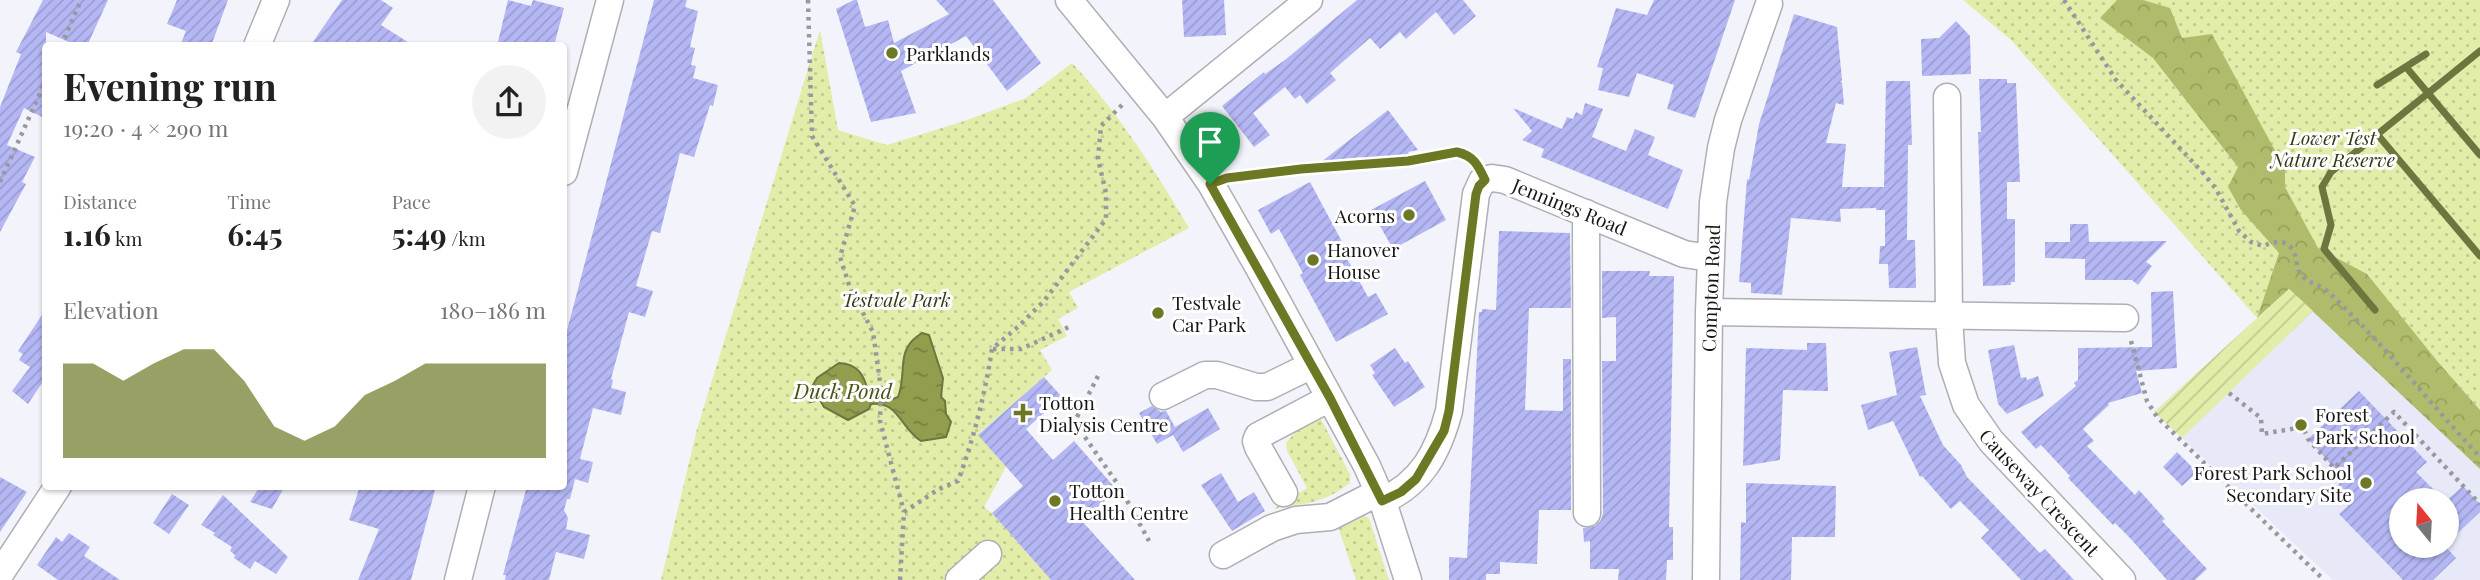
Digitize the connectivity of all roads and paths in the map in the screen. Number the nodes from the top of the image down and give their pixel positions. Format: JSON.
{"nodes":[{"id":1,"x":81,"y":0,"type":"edge"},
{"id":2,"x":276,"y":0,"type":"edge"},
{"id":3,"x":610,"y":0,"type":"edge"},
{"id":4,"x":808,"y":0,"type":"edge"},
{"id":5,"x":1069,"y":0,"type":"edge"},
{"id":6,"x":1309,"y":0,"type":"edge"},
{"id":7,"x":2064,"y":0,"type":"edge"},
{"id":8,"x":1769,"y":4,"type":"dead end"},
{"id":9,"x":63,"y":42,"type":"edge"},
{"id":10,"x":259,"y":42,"type":"edge"},
{"id":11,"x":1143,"y":88,"type":"junction"},
{"id":12,"x":42,"y":89,"type":"edge"},
{"id":13,"x":1947,"y":97,"type":"dead end"},
{"id":14,"x":1165,"y":117,"type":"junction"},
{"id":15,"x":567,"y":161,"type":"edge"},
{"id":16,"x":1485,"y":180,"type":"junction"},
{"id":17,"x":0,"y":182,"type":"edge"},
{"id":18,"x":1210,"y":184,"type":"junction"},
{"id":19,"x":1586,"y":213,"type":"junction"},
{"id":20,"x":1710,"y":258,"type":"junction"},
{"id":21,"x":1709,"y":312,"type":"junction"},
{"id":22,"x":1950,"y":317,"type":"junction"},
{"id":23,"x":2125,"y":318,"type":"joint"},
{"id":24,"x":1071,"y":326,"type":"dead end"},
{"id":25,"x":992,"y":349,"type":"junction"},
{"id":26,"x":1312,"y":365,"type":"junction"},
{"id":27,"x":1098,"y":376,"type":"dead end"},
{"id":28,"x":2229,"y":393,"type":"dead end"},
{"id":29,"x":1163,"y":396,"type":"dead end"},
{"id":30,"x":1330,"y":398,"type":"junction"},
{"id":31,"x":2480,"y":457,"type":"edge"},
{"id":32,"x":55,"y":490,"type":"edge"},
{"id":33,"x":481,"y":490,"type":"edge"},
{"id":34,"x":1283,"y":493,"type":"dead end"},
{"id":35,"x":1380,"y":497,"type":"junction"},
{"id":36,"x":2480,"y":504,"type":"edge"},
{"id":37,"x":904,"y":512,"type":"junction"},
{"id":38,"x":1587,"y":513,"type":"dead end"},
{"id":39,"x":1149,"y":541,"type":"dead end"},
{"id":40,"x":988,"y":554,"type":"dead end"},
{"id":41,"x":1223,"y":555,"type":"dead end"},
{"id":42,"x":0,"y":574,"type":"edge"},
{"id":43,"x":458,"y":580,"type":"edge"},
{"id":44,"x":900,"y":580,"type":"edge"},
{"id":45,"x":959,"y":580,"type":"edge"},
{"id":46,"x":1408,"y":580,"type":"edge"},
{"id":47,"x":1706,"y":580,"type":"edge"},
{"id":48,"x":2122,"y":580,"type":"edge"},
{"id":49,"x":2324,"y":580,"type":"edge"}],
"edges":[{"from":1,"to":9,"type":"path"},
{"from":2,"to":10,"type":"street"},
{"from":3,"to":15,"type":"street"},
{"from":4,"to":37,"type":"path"},
{"from":5,"to":11,"type":"street"},
{"from":6,"to":14,"type":"street"},
{"from":7,"to":31,"type":"path"},
{"from":8,"to":20,"type":"street","name":"Compton Road"},
{"from":11,"to":14,"type":"street"},
{"from":11,"to":25,"type":"path"},
{"from":12,"to":17,"type":"path"},
{"from":13,"to":22,"type":"street","name":"Causeway Crescent"},
{"from":14,"to":18,"type":"street"},
{"from":16,"to":18,"type":"path"},
{"from":16,"to":19,"type":"street","name":"Jennings Road"},
{"from":16,"to":35,"type":"street","name":"Jennings Road"},
{"from":18,"to":26,"type":"street"},
{"from":19,"to":20,"type":"street","name":"Jennings Road"},
{"from":19,"to":38,"type":"street"},
{"from":20,"to":21,"type":"street","name":"Compton Road"},
{"from":21,"to":22,"type":"street"},
{"from":21,"to":47,"type":"street","name":"Compton Road"},
{"from":22,"to":23,"type":"street"},
{"from":22,"to":48,"type":"street","name":"Causeway Crescent"},
{"from":23,"to":49,"type":"path"},
{"from":24,"to":25,"type":"path"},
{"from":25,"to":37,"type":"path"},
{"from":26,"to":29,"type":"street"},
{"from":26,"to":30,"type":"street"},
{"from":27,"to":39,"type":"path"},
{"from":28,"to":36,"type":"path"},
{"from":30,"to":34,"type":"street"},
{"from":30,"to":35,"type":"street"},
{"from":32,"to":42,"type":"street"},
{"from":33,"to":43,"type":"street"},
{"from":35,"to":41,"type":"street","name":"Jennings Road"},
{"from":35,"to":46,"type":"street"},
{"from":37,"to":44,"type":"path"},
{"from":40,"to":45,"type":"street"}]}
